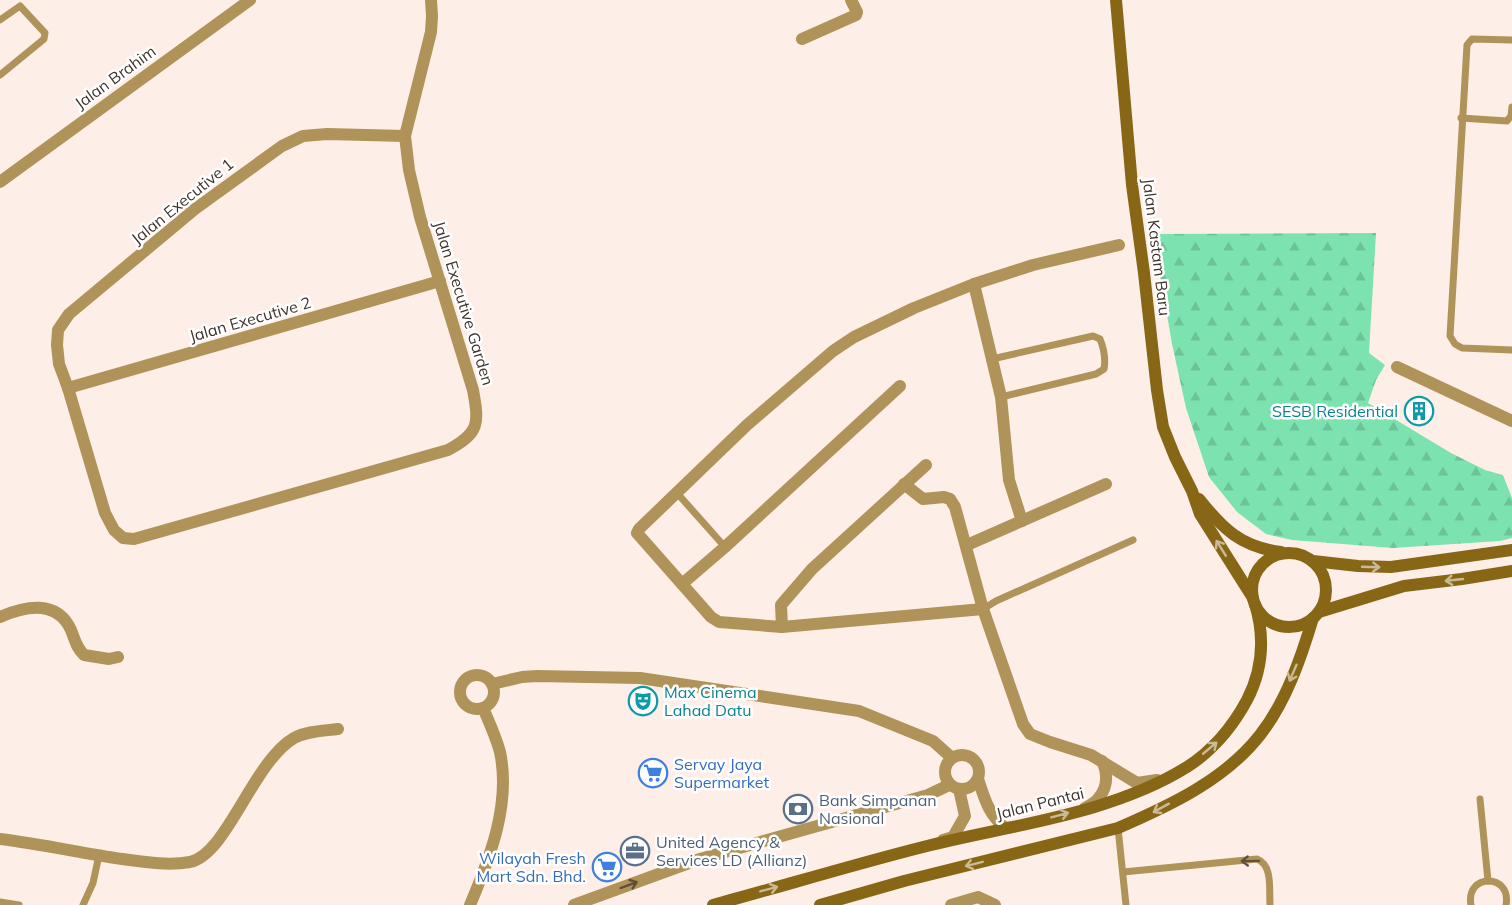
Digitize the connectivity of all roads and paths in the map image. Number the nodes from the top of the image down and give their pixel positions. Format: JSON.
{"nodes":[{"id":1,"x":250,"y":0,"type":"edge"},
{"id":2,"x":431,"y":0,"type":"edge"},
{"id":3,"x":851,"y":0,"type":"edge"},
{"id":4,"x":1116,"y":0,"type":"edge"},
{"id":5,"x":0,"y":20,"type":"edge"},
{"id":6,"x":802,"y":39,"type":"dead end"},
{"id":7,"x":1512,"y":40,"type":"edge"},
{"id":8,"x":0,"y":75,"type":"edge"},
{"id":9,"x":1512,"y":107,"type":"edge"},
{"id":10,"x":1461,"y":118,"type":"junction"},
{"id":11,"x":405,"y":136,"type":"junction"},
{"id":12,"x":0,"y":182,"type":"edge"},
{"id":13,"x":1119,"y":245,"type":"dead end"},
{"id":14,"x":440,"y":281,"type":"junction"},
{"id":15,"x":974,"y":284,"type":"junction"},
{"id":16,"x":1512,"y":350,"type":"edge"},
{"id":17,"x":992,"y":359,"type":"junction"},
{"id":18,"x":1397,"y":367,"type":"dead end"},
{"id":19,"x":900,"y":386,"type":"dead end"},
{"id":20,"x":69,"y":388,"type":"junction"},
{"id":21,"x":1001,"y":397,"type":"junction"},
{"id":22,"x":1512,"y":421,"type":"edge"},
{"id":23,"x":926,"y":465,"type":"dead end"},
{"id":24,"x":904,"y":484,"type":"junction"},
{"id":25,"x":1106,"y":484,"type":"dead end"},
{"id":26,"x":1192,"y":491,"type":"junction"},
{"id":27,"x":677,"y":493,"type":"junction"},
{"id":28,"x":1022,"y":521,"type":"junction"},
{"id":29,"x":123,"y":538,"type":"joint"},
{"id":30,"x":1133,"y":540,"type":"dead end"},
{"id":31,"x":967,"y":545,"type":"junction"},
{"id":32,"x":725,"y":547,"type":"junction"},
{"id":33,"x":1512,"y":550,"type":"edge"},
{"id":34,"x":1285,"y":553,"type":"junction"},
{"id":35,"x":1313,"y":561,"type":"junction"},
{"id":36,"x":1512,"y":571,"type":"edge"},
{"id":37,"x":682,"y":584,"type":"junction"},
{"id":38,"x":1254,"y":601,"type":"junction"},
{"id":39,"x":983,"y":609,"type":"junction"},
{"id":40,"x":1316,"y":615,"type":"junction"},
{"id":41,"x":0,"y":617,"type":"edge"},
{"id":42,"x":782,"y":627,"type":"junction"},
{"id":43,"x":118,"y":657,"type":"dead end"},
{"id":44,"x":492,"y":684,"type":"junction"},
{"id":45,"x":483,"y":708,"type":"junction"},
{"id":46,"x":338,"y":729,"type":"dead end"},
{"id":47,"x":952,"y":758,"type":"junction"},
{"id":48,"x":1102,"y":760,"type":"junction"},
{"id":49,"x":1165,"y":778,"type":"junction"},
{"id":50,"x":978,"y":779,"type":"junction"},
{"id":51,"x":954,"y":787,"type":"junction"},
{"id":52,"x":1480,"y":799,"type":"dead end"},
{"id":53,"x":1083,"y":809,"type":"junction"},
{"id":54,"x":1024,"y":825,"type":"junction"},
{"id":55,"x":1118,"y":828,"type":"junction"},
{"id":56,"x":0,"y":839,"type":"edge"},
{"id":57,"x":925,"y":847,"type":"junction"},
{"id":58,"x":99,"y":855,"type":"junction"},
{"id":59,"x":1123,"y":872,"type":"junction"},
{"id":60,"x":1488,"y":881,"type":"junction"},
{"id":61,"x":1508,"y":889,"type":"edge"},
{"id":62,"x":0,"y":902,"type":"edge"},
{"id":63,"x":19,"y":905,"type":"edge"},
{"id":64,"x":83,"y":905,"type":"edge"},
{"id":65,"x":470,"y":905,"type":"edge"},
{"id":66,"x":574,"y":905,"type":"edge"},
{"id":67,"x":713,"y":905,"type":"edge"},
{"id":68,"x":820,"y":905,"type":"edge"},
{"id":69,"x":951,"y":905,"type":"edge"},
{"id":70,"x":994,"y":905,"type":"edge"},
{"id":71,"x":1126,"y":905,"type":"edge"},
{"id":72,"x":1270,"y":905,"type":"edge"},
{"id":73,"x":1471,"y":905,"type":"edge"},
{"id":74,"x":1506,"y":905,"type":"edge"}],
"edges":[{"from":1,"to":12,"type":"street","name":"Jalan Brahim"},
{"from":2,"to":11,"type":"street","name":"Jalan Executive Garden"},
{"from":3,"to":6,"type":"street"},
{"from":4,"to":26,"type":"street","name":"Jalan Kastam Baru"},
{"from":5,"to":8,"type":"lane"},
{"from":7,"to":10,"type":"lane"},
{"from":9,"to":10,"type":"lane"},
{"from":10,"to":16,"type":"lane"},
{"from":11,"to":14,"type":"street","name":"Jalan Executive Garden"},
{"from":11,"to":20,"type":"street","name":"Jalan Executive 1"},
{"from":13,"to":15,"type":"street"},
{"from":14,"to":20,"type":"street","name":"Jalan Executive 2"},
{"from":14,"to":29,"type":"street","name":"Jalan Executive Garden"},
{"from":15,"to":17,"type":"street"},
{"from":15,"to":27,"type":"street"},
{"from":17,"to":21,"type":"street"},
{"from":17,"to":21,"type":"lane"},
{"from":18,"to":22,"type":"street"},
{"from":19,"to":32,"type":"street"},
{"from":20,"to":29,"type":"street","name":"Jalan Executive 1"},
{"from":21,"to":28,"type":"street"},
{"from":23,"to":24,"type":"street"},
{"from":24,"to":31,"type":"street"},
{"from":24,"to":42,"type":"street"},
{"from":25,"to":28,"type":"street"},
{"from":26,"to":34,"type":"street","name":"Jalan Kastam Baru"},
{"from":38,"to":26,"type":"street","name":"Jalan Kastam Baru","one_way":true},
{"from":27,"to":32,"type":"lane"},
{"from":27,"to":37,"type":"street"},
{"from":28,"to":31,"type":"street"},
{"from":30,"to":39,"type":"lane"},
{"from":31,"to":39,"type":"street"},
{"from":32,"to":37,"type":"street"},
{"from":35,"to":33,"type":"street","one_way":true},
{"from":34,"to":35,"type":"street"},
{"from":34,"to":38,"type":"street"},
{"from":35,"to":40,"type":"street"},
{"from":36,"to":40,"type":"street","one_way":true},
{"from":37,"to":42,"type":"street"},
{"from":38,"to":40,"type":"street"},
{"from":49,"to":38,"type":"street","name":"Jalan Pantai","one_way":true},
{"from":39,"to":42,"type":"street"},
{"from":39,"to":48,"type":"street"},
{"from":40,"to":55,"type":"street","one_way":true},
{"from":41,"to":43,"type":"street"},
{"from":44,"to":45,"type":"street"},
{"from":44,"to":45,"type":"street"},
{"from":44,"to":47,"type":"street"},
{"from":45,"to":65,"type":"street"},
{"from":46,"to":58,"type":"street"},
{"from":47,"to":50,"type":"street"},
{"from":47,"to":51,"type":"street"},
{"from":48,"to":49,"type":"street"},
{"from":48,"to":53,"type":"street"},
{"from":49,"to":53,"type":"street","name":"Jalan Pantai"},
{"from":50,"to":51,"type":"street"},
{"from":50,"to":54,"type":"street"},
{"from":51,"to":57,"type":"street"},
{"from":66,"to":51,"type":"street","one_way":true},
{"from":52,"to":60,"type":"lane"},
{"from":54,"to":53,"type":"street","name":"Jalan Pantai","one_way":true},
{"from":54,"to":57,"type":"street","name":"Jalan Pantai"},
{"from":55,"to":59,"type":"lane"},
{"from":55,"to":68,"type":"street","one_way":true},
{"from":56,"to":58,"type":"street"},
{"from":67,"to":57,"type":"street","name":"Jalan Pantai","one_way":true},
{"from":58,"to":64,"type":"lane"},
{"from":59,"to":71,"type":"lane"},
{"from":72,"to":59,"type":"lane","one_way":true},
{"from":60,"to":61,"type":"lane"},
{"from":60,"to":73,"type":"lane"},
{"from":61,"to":74,"type":"lane"},
{"from":62,"to":63,"type":"lane"},
{"from":69,"to":70,"type":"street"}]}
